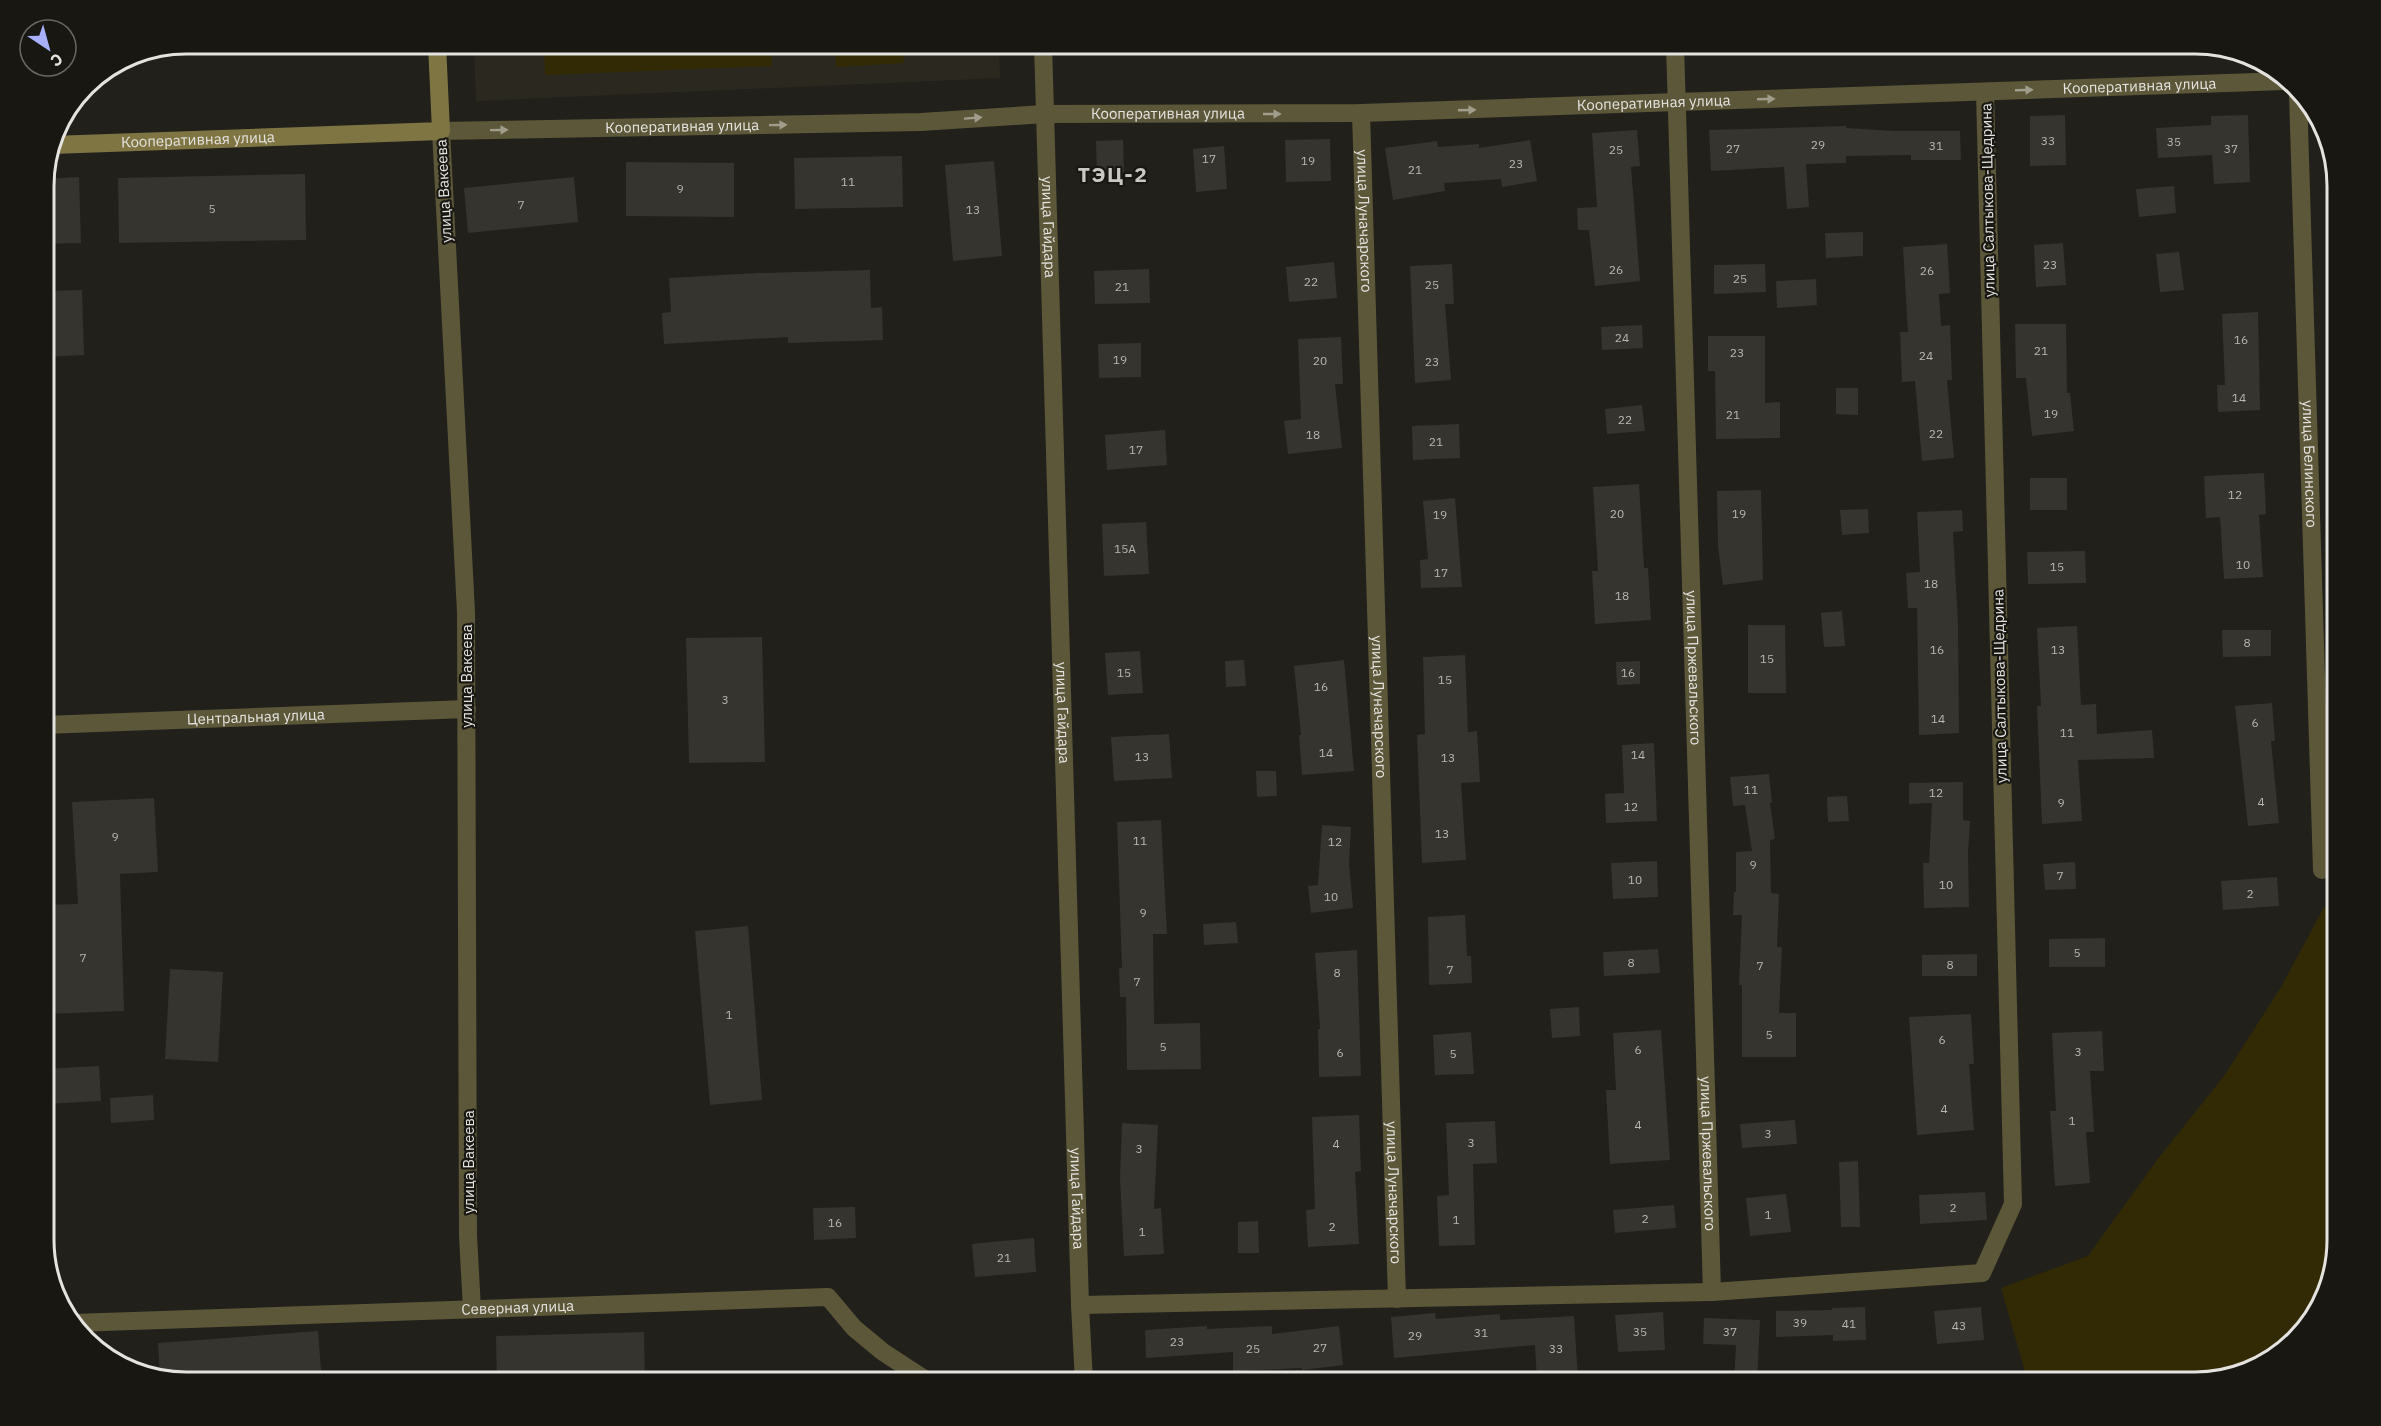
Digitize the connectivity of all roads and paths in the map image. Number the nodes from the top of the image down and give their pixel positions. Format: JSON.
{"nodes":[{"id":1,"x":437,"y":54,"type":"edge"},
{"id":2,"x":1043,"y":54,"type":"edge"},
{"id":3,"x":1675,"y":54,"type":"edge"},
{"id":4,"x":2275,"y":81,"type":"edge"},
{"id":5,"x":1985,"y":92,"type":"junction"},
{"id":6,"x":1676,"y":103,"type":"junction"},
{"id":7,"x":2298,"y":105,"type":"edge"},
{"id":8,"x":1045,"y":114,"type":"junction"},
{"id":9,"x":1361,"y":114,"type":"junction"},
{"id":10,"x":441,"y":131,"type":"junction"},
{"id":11,"x":60,"y":145,"type":"edge"},
{"id":12,"x":467,"y":709,"type":"junction"},
{"id":13,"x":54,"y":725,"type":"edge"},
{"id":14,"x":2322,"y":870,"type":"dead end"},
{"id":15,"x":1712,"y":1292,"type":"junction"},
{"id":16,"x":1397,"y":1299,"type":"junction"},
{"id":17,"x":1080,"y":1305,"type":"junction"},
{"id":18,"x":472,"y":1309,"type":"junction"},
{"id":19,"x":83,"y":1323,"type":"edge"},
{"id":20,"x":912,"y":1372,"type":"edge"},
{"id":21,"x":1083,"y":1372,"type":"edge"}],
"edges":[{"from":1,"to":10,"type":"street","name":"улица Вакеева"},
{"from":2,"to":8,"type":"street","name":"улица Гайдара"},
{"from":3,"to":6,"type":"street","name":"улица Пржевальского"},
{"from":5,"to":4,"type":"street","name":"Кооперативная улица","one_way":true},
{"from":6,"to":5,"type":"street","name":"Кооперативная улица","one_way":true},
{"from":5,"to":15,"type":"street","name":"улица Салтыкова-Щедрина"},
{"from":9,"to":6,"type":"street","name":"Кооперативная улица","one_way":true},
{"from":6,"to":15,"type":"street","name":"улица Пржевальского"},
{"from":7,"to":14,"type":"street","name":"улица Белинского"},
{"from":8,"to":9,"type":"street","name":"Кооперативная улица","one_way":true},
{"from":10,"to":8,"type":"street","name":"Кооперативная улица","one_way":true},
{"from":8,"to":17,"type":"street","name":"улица Гайдара"},
{"from":9,"to":16,"type":"street","name":"улица Луначарского"},
{"from":10,"to":11,"type":"street","name":"Кооперативная улица"},
{"from":10,"to":12,"type":"street","name":"улица Вакеева"},
{"from":12,"to":13,"type":"street","name":"Центральная улица"},
{"from":12,"to":18,"type":"street","name":"улица Вакеева"},
{"from":15,"to":16,"type":"street"},
{"from":16,"to":17,"type":"street"},
{"from":17,"to":21,"type":"street","name":"улица Гайдара"},
{"from":18,"to":19,"type":"street","name":"Северная улица"},
{"from":18,"to":20,"type":"street","name":"Северная улица"}]}
